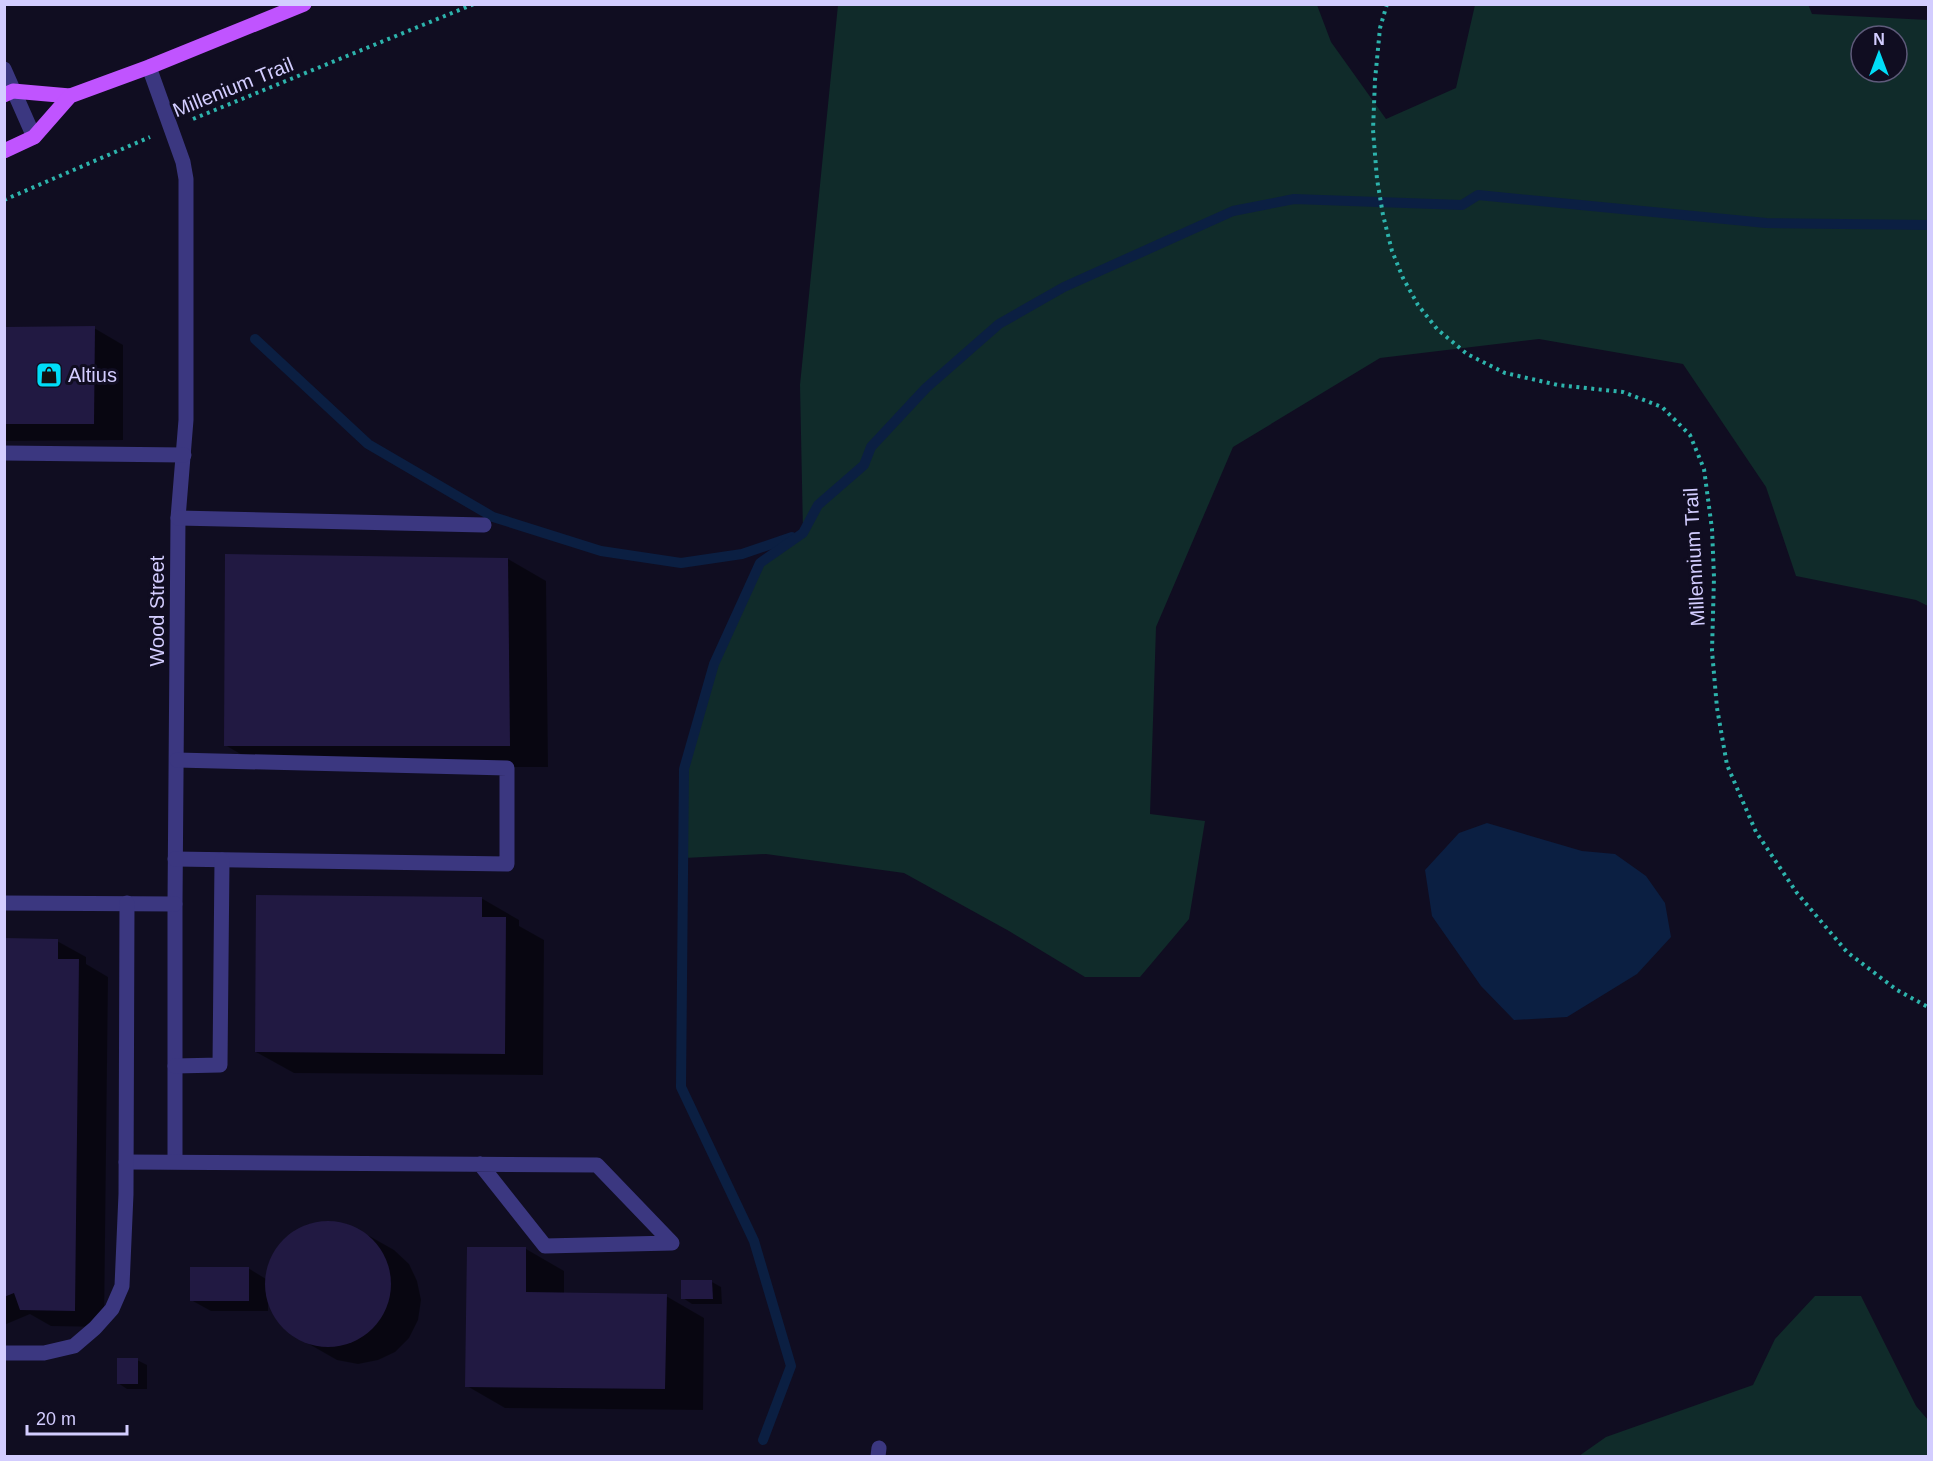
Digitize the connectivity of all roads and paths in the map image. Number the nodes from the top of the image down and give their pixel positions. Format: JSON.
{"nodes":[{"id":1,"x":304,"y":4,"type":"edge"},
{"id":2,"x":474,"y":4,"type":"edge"},
{"id":3,"x":1387,"y":4,"type":"edge"},
{"id":4,"x":149,"y":67,"type":"junction"},
{"id":5,"x":4,"y":69,"type":"edge"},
{"id":6,"x":9,"y":93,"type":"edge"},
{"id":7,"x":70,"y":96,"type":"junction"},
{"id":8,"x":170,"y":129,"type":"junction"},
{"id":9,"x":29,"y":140,"type":"junction"},
{"id":10,"x":4,"y":151,"type":"edge"},
{"id":11,"x":4,"y":200,"type":"edge"},
{"id":12,"x":4,"y":453,"type":"edge"},
{"id":13,"x":184,"y":455,"type":"junction"},
{"id":14,"x":178,"y":518,"type":"junction"},
{"id":15,"x":484,"y":525,"type":"dead end"},
{"id":16,"x":177,"y":760,"type":"junction"},
{"id":17,"x":175,"y":859,"type":"junction"},
{"id":18,"x":222,"y":860,"type":"junction"},
{"id":19,"x":4,"y":903,"type":"edge"},
{"id":20,"x":127,"y":903,"type":"junction"},
{"id":21,"x":175,"y":904,"type":"junction"},
{"id":22,"x":1929,"y":1007,"type":"edge"},
{"id":23,"x":175,"y":1066,"type":"junction"},
{"id":24,"x":175,"y":1161,"type":"junction"},
{"id":25,"x":126,"y":1162,"type":"junction"},
{"id":26,"x":480,"y":1164,"type":"junction"},
{"id":27,"x":4,"y":1353,"type":"edge"}],
"edges":[{"from":1,"to":4,"type":"main road"},
{"from":2,"to":8,"type":"path","name":"Millenium Trail"},
{"from":3,"to":22,"type":"path","name":"Millennium Trail"},
{"from":4,"to":7,"type":"main road"},
{"from":4,"to":8,"type":"street","name":"Wood Street"},
{"from":5,"to":6,"type":"street"},
{"from":6,"to":7,"type":"main road"},
{"from":6,"to":9,"type":"street"},
{"from":7,"to":9,"type":"main road"},
{"from":8,"to":11,"type":"path","name":"Millenium Trail"},
{"from":8,"to":13,"type":"street","name":"Wood Street"},
{"from":9,"to":10,"type":"main road"},
{"from":12,"to":13,"type":"street"},
{"from":13,"to":14,"type":"street","name":"Wood Street"},
{"from":14,"to":15,"type":"street"},
{"from":14,"to":16,"type":"street","name":"Wood Street"},
{"from":16,"to":17,"type":"street","name":"Wood Street"},
{"from":16,"to":18,"type":"street"},
{"from":17,"to":18,"type":"street"},
{"from":17,"to":21,"type":"street","name":"Wood Street"},
{"from":18,"to":23,"type":"street"},
{"from":19,"to":20,"type":"street"},
{"from":20,"to":21,"type":"street"},
{"from":20,"to":25,"type":"street"},
{"from":21,"to":23,"type":"street","name":"Wood Street"},
{"from":23,"to":24,"type":"street","name":"Wood Street"},
{"from":24,"to":25,"type":"street"},
{"from":24,"to":26,"type":"street"},
{"from":25,"to":27,"type":"street"},
{"from":26,"to":26,"type":"street"}]}
